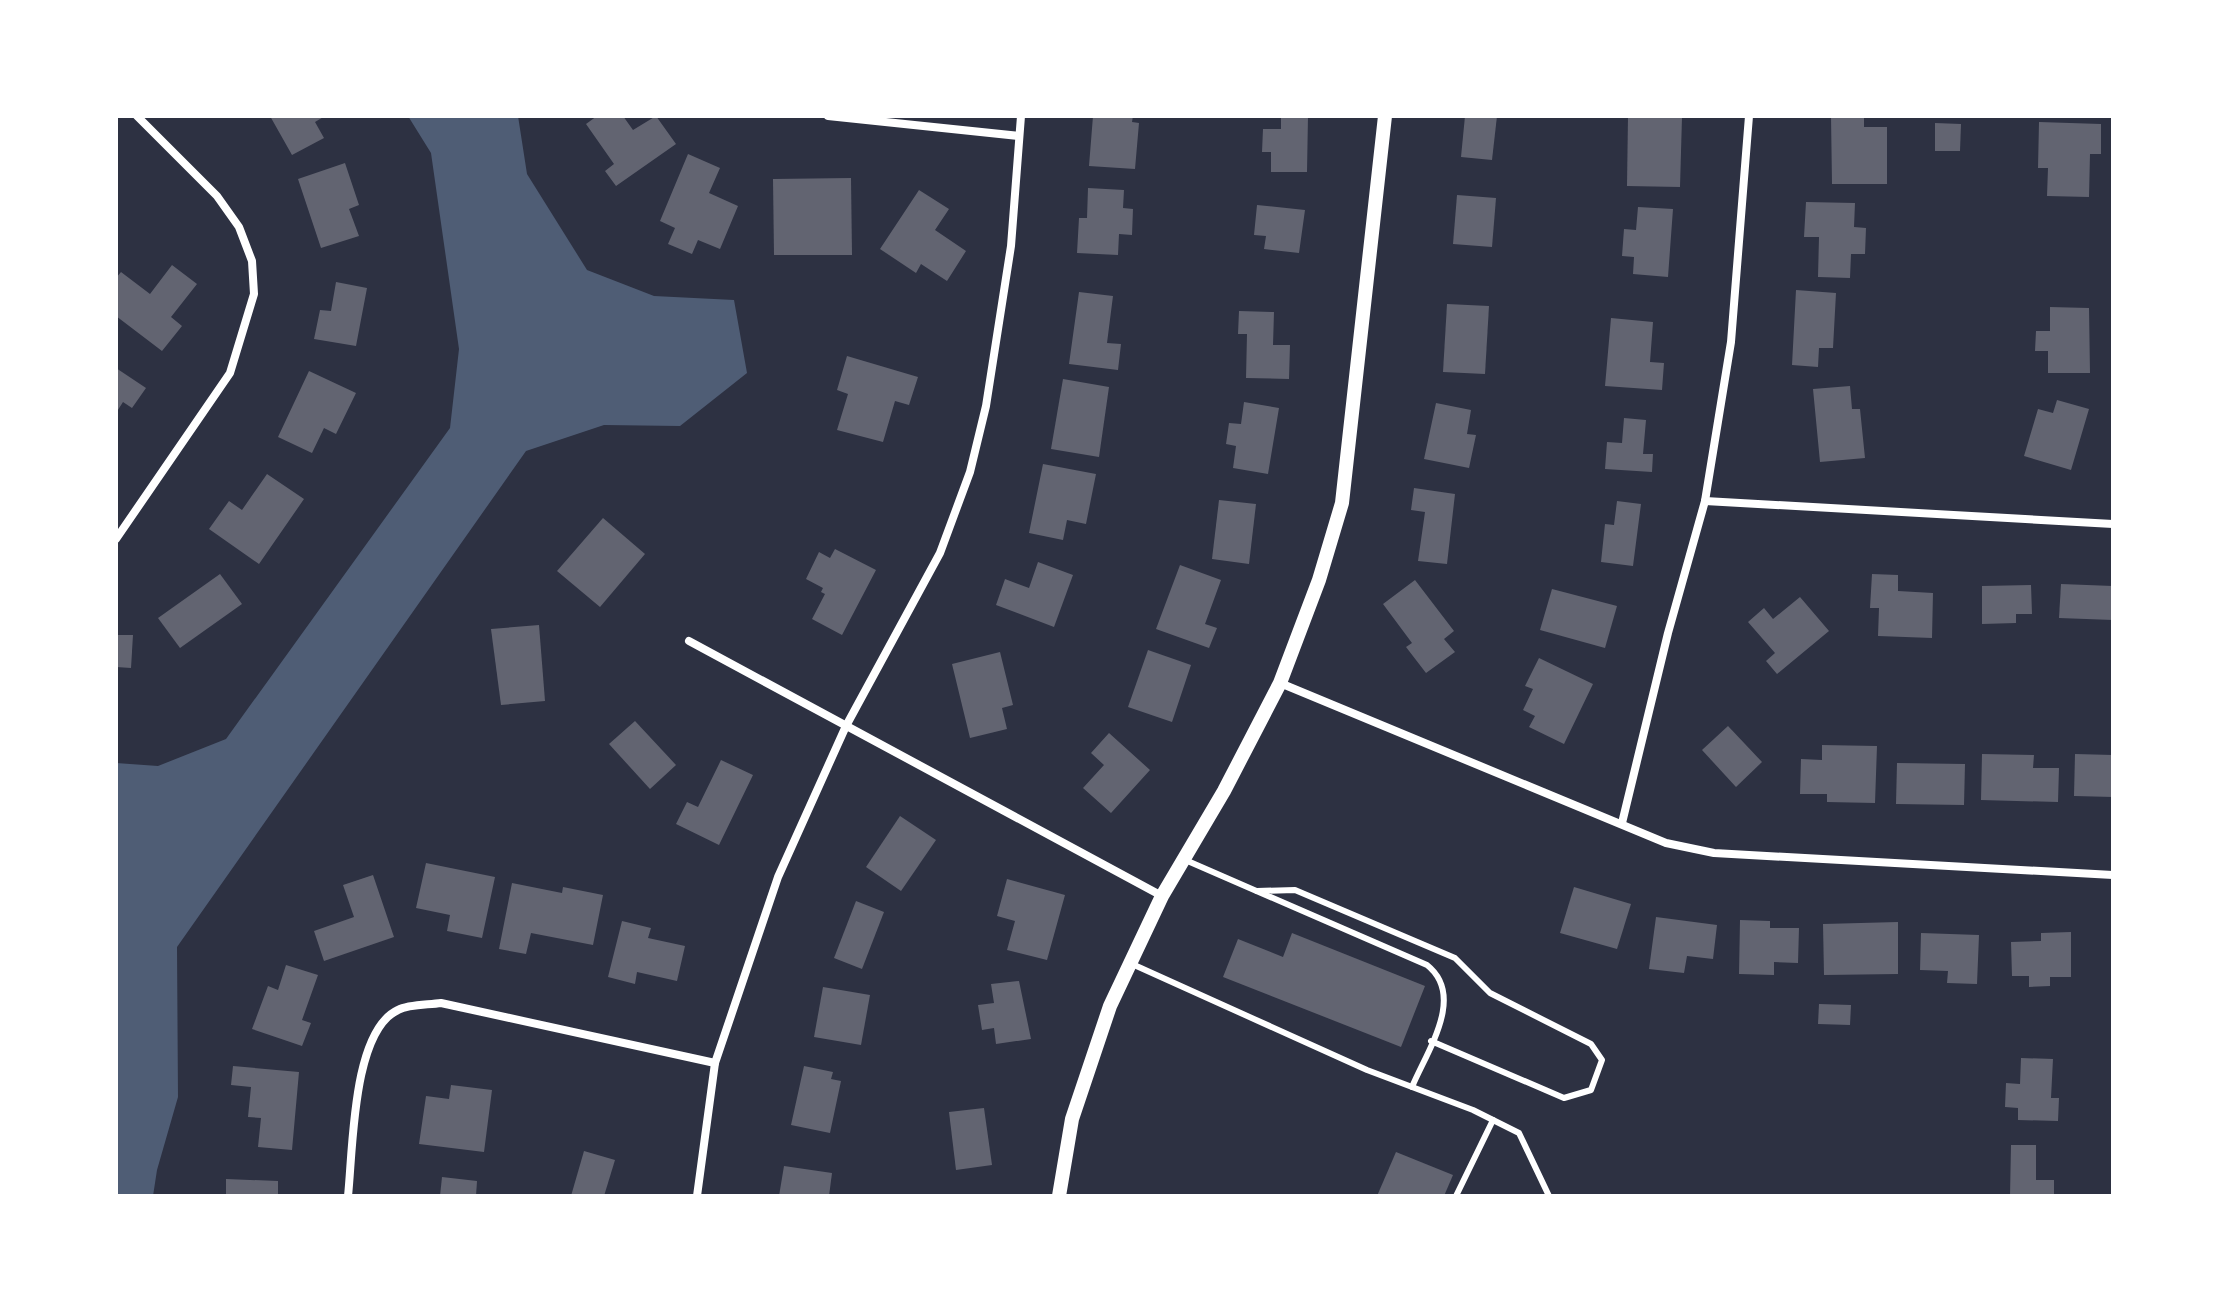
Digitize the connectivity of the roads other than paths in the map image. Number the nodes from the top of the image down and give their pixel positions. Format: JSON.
{"nodes":[{"id":1,"x":137,"y":116,"type":"edge"},
{"id":2,"x":828,"y":116,"type":"edge"},
{"id":3,"x":1021,"y":116,"type":"edge"},
{"id":4,"x":1385,"y":116,"type":"edge"},
{"id":5,"x":1749,"y":116,"type":"edge"},
{"id":6,"x":1019,"y":136,"type":"junction"},
{"id":7,"x":1705,"y":501,"type":"junction"},
{"id":8,"x":2113,"y":524,"type":"edge"},
{"id":9,"x":116,"y":539,"type":"edge"},
{"id":10,"x":689,"y":641,"type":"dead end"},
{"id":11,"x":1280,"y":683,"type":"junction"},
{"id":12,"x":846,"y":726,"type":"junction"},
{"id":13,"x":1622,"y":823,"type":"junction"},
{"id":14,"x":1183,"y":859,"type":"junction"},
{"id":15,"x":2113,"y":875,"type":"edge"},
{"id":16,"x":1257,"y":891,"type":"junction"},
{"id":17,"x":1162,"y":896,"type":"junction"},
{"id":18,"x":1130,"y":963,"type":"junction"},
{"id":19,"x":1431,"y":1041,"type":"junction"},
{"id":20,"x":715,"y":1063,"type":"junction"},
{"id":21,"x":1412,"y":1087,"type":"junction"},
{"id":22,"x":1493,"y":1120,"type":"junction"},
{"id":23,"x":348,"y":1196,"type":"edge"},
{"id":24,"x":697,"y":1196,"type":"edge"},
{"id":25,"x":1059,"y":1196,"type":"edge"},
{"id":26,"x":1456,"y":1196,"type":"edge"},
{"id":27,"x":1549,"y":1196,"type":"edge"}],
"edges":[{"from":1,"to":9,"type":"street"},
{"from":2,"to":6,"type":"street"},
{"from":3,"to":6,"type":"street"},
{"from":4,"to":11,"type":"street"},
{"from":5,"to":7,"type":"street"},
{"from":6,"to":12,"type":"street"},
{"from":7,"to":8,"type":"street"},
{"from":7,"to":13,"type":"street"},
{"from":10,"to":12,"type":"street"},
{"from":11,"to":13,"type":"street"},
{"from":11,"to":14,"type":"street"},
{"from":12,"to":17,"type":"street"},
{"from":12,"to":20,"type":"street"},
{"from":13,"to":15,"type":"street"},
{"from":14,"to":16,"type":"lane"},
{"from":14,"to":17,"type":"street"},
{"from":16,"to":19,"type":"lane"},
{"from":16,"to":19,"type":"lane"},
{"from":17,"to":18,"type":"street"},
{"from":18,"to":21,"type":"lane"},
{"from":18,"to":25,"type":"street"},
{"from":19,"to":21,"type":"lane"},
{"from":20,"to":23,"type":"street"},
{"from":20,"to":24,"type":"street"},
{"from":21,"to":22,"type":"lane"},
{"from":22,"to":26,"type":"lane"},
{"from":22,"to":27,"type":"lane"}]}
